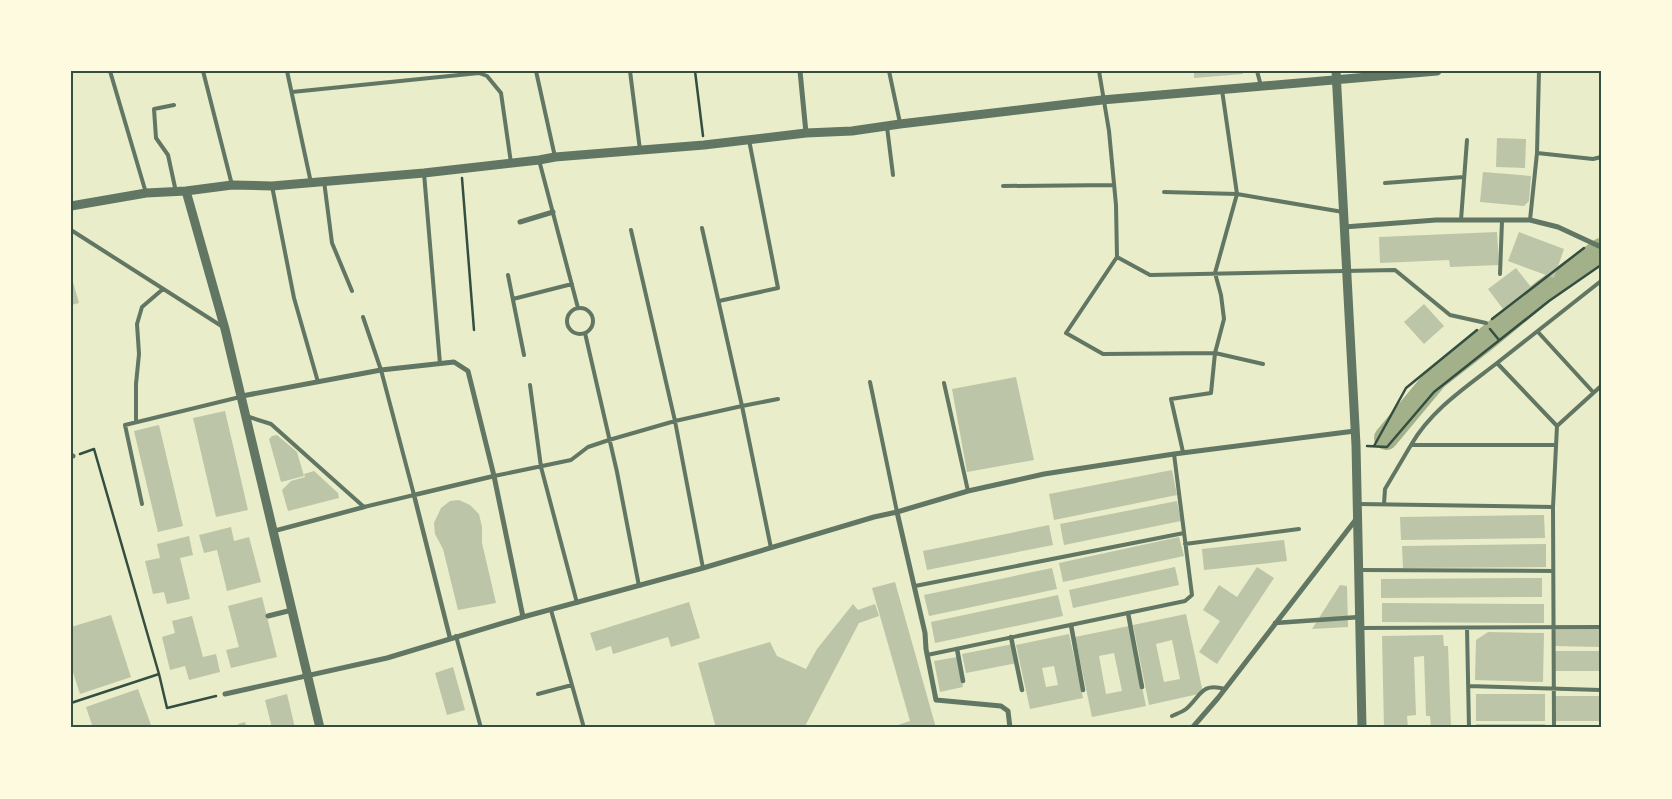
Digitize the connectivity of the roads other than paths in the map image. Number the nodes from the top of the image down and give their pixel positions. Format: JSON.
{"nodes":[{"id":1,"x":110,"y":71,"type":"edge"},
{"id":2,"x":203,"y":71,"type":"edge"},
{"id":3,"x":287,"y":71,"type":"edge"},
{"id":4,"x":536,"y":71,"type":"edge"},
{"id":5,"x":630,"y":71,"type":"edge"},
{"id":6,"x":800,"y":71,"type":"edge"},
{"id":7,"x":889,"y":71,"type":"edge"},
{"id":8,"x":1099,"y":71,"type":"edge"},
{"id":9,"x":1257,"y":71,"type":"edge"},
{"id":10,"x":1437,"y":71,"type":"edge"},
{"id":11,"x":1539,"y":71,"type":"edge"},
{"id":12,"x":1336,"y":75,"type":"edge"},
{"id":13,"x":1261,"y":86,"type":"junction"},
{"id":14,"x":1222,"y":89,"type":"junction"},
{"id":15,"x":292,"y":92,"type":"junction"},
{"id":16,"x":1102,"y":100,"type":"junction"},
{"id":17,"x":174,"y":105,"type":"dead end"},
{"id":18,"x":900,"y":124,"type":"junction"},
{"id":19,"x":888,"y":126,"type":"junction"},
{"id":20,"x":806,"y":134,"type":"junction"},
{"id":21,"x":749,"y":140,"type":"junction"},
{"id":22,"x":1467,"y":140,"type":"dead end"},
{"id":23,"x":640,"y":150,"type":"junction"},
{"id":24,"x":1537,"y":153,"type":"junction"},
{"id":25,"x":555,"y":157,"type":"junction"},
{"id":26,"x":1601,"y":157,"type":"edge"},
{"id":27,"x":539,"y":160,"type":"junction"},
{"id":28,"x":511,"y":163,"type":"junction"},
{"id":29,"x":424,"y":174,"type":"junction"},
{"id":30,"x":893,"y":175,"type":"dead end"},
{"id":31,"x":1464,"y":176,"type":"junction"},
{"id":32,"x":311,"y":182,"type":"junction"},
{"id":33,"x":324,"y":182,"type":"junction"},
{"id":34,"x":1385,"y":183,"type":"dead end"},
{"id":35,"x":232,"y":185,"type":"junction"},
{"id":36,"x":1114,"y":185,"type":"junction"},
{"id":37,"x":272,"y":186,"type":"junction"},
{"id":38,"x":1003,"y":186,"type":"dead end"},
{"id":39,"x":186,"y":191,"type":"junction"},
{"id":40,"x":176,"y":192,"type":"junction"},
{"id":41,"x":1164,"y":192,"type":"dead end"},
{"id":42,"x":146,"y":193,"type":"junction"},
{"id":43,"x":1237,"y":194,"type":"junction"},
{"id":44,"x":71,"y":206,"type":"edge"},
{"id":45,"x":553,"y":212,"type":"junction"},
{"id":46,"x":1343,"y":212,"type":"junction"},
{"id":47,"x":1461,"y":220,"type":"junction"},
{"id":48,"x":1530,"y":220,"type":"junction"},
{"id":49,"x":1502,"y":221,"type":"junction"},
{"id":50,"x":520,"y":222,"type":"dead end"},
{"id":51,"x":1344,"y":227,"type":"junction"},
{"id":52,"x":702,"y":228,"type":"dead end"},
{"id":53,"x":71,"y":230,"type":"edge"},
{"id":54,"x":631,"y":230,"type":"dead end"},
{"id":55,"x":1596,"y":245,"type":"edge"},
{"id":56,"x":1117,"y":257,"type":"junction"},
{"id":57,"x":1346,"y":270,"type":"junction"},
{"id":58,"x":1215,"y":273,"type":"junction"},
{"id":59,"x":1500,"y":274,"type":"dead end"},
{"id":60,"x":508,"y":275,"type":"dead end"},
{"id":61,"x":1601,"y":281,"type":"edge"},
{"id":62,"x":572,"y":284,"type":"junction"},
{"id":63,"x":163,"y":289,"type":"junction"},
{"id":64,"x":352,"y":291,"type":"dead end"},
{"id":65,"x":513,"y":299,"type":"junction"},
{"id":66,"x":719,"y":301,"type":"junction"},
{"id":67,"x":578,"y":308,"type":"junction"},
{"id":68,"x":363,"y":317,"type":"dead end"},
{"id":69,"x":1486,"y":324,"type":"road end"},
{"id":70,"x":225,"y":329,"type":"junction"},
{"id":71,"x":1538,"y":332,"type":"junction"},
{"id":72,"x":585,"y":333,"type":"junction"},
{"id":73,"x":1215,"y":352,"type":"junction"},
{"id":74,"x":524,"y":355,"type":"dead end"},
{"id":75,"x":1497,"y":363,"type":"junction"},
{"id":76,"x":440,"y":364,"type":"junction"},
{"id":77,"x":1263,"y":364,"type":"dead end"},
{"id":78,"x":381,"y":370,"type":"junction"},
{"id":79,"x":318,"y":382,"type":"junction"},
{"id":80,"x":870,"y":382,"type":"dead end"},
{"id":81,"x":944,"y":383,"type":"dead end"},
{"id":82,"x":530,"y":385,"type":"dead end"},
{"id":83,"x":1601,"y":386,"type":"edge"},
{"id":84,"x":1593,"y":392,"type":"junction"},
{"id":85,"x":242,"y":396,"type":"junction"},
{"id":86,"x":778,"y":399,"type":"dead end"},
{"id":87,"x":742,"y":406,"type":"junction"},
{"id":88,"x":246,"y":416,"type":"junction"},
{"id":89,"x":675,"y":421,"type":"junction"},
{"id":90,"x":136,"y":422,"type":"junction"},
{"id":91,"x":1556,"y":426,"type":"junction"},
{"id":92,"x":1355,"y":431,"type":"junction"},
{"id":93,"x":609,"y":440,"type":"junction"},
{"id":94,"x":1411,"y":445,"type":"junction"},
{"id":95,"x":1555,"y":445,"type":"junction"},
{"id":96,"x":1183,"y":452,"type":"junction"},
{"id":97,"x":1174,"y":454,"type":"junction"},
{"id":98,"x":541,"y":467,"type":"junction"},
{"id":99,"x":494,"y":476,"type":"junction"},
{"id":100,"x":968,"y":491,"type":"junction"},
{"id":101,"x":414,"y":495,"type":"junction"},
{"id":102,"x":142,"y":504,"type":"dead end"},
{"id":103,"x":1357,"y":504,"type":"junction"},
{"id":104,"x":1384,"y":504,"type":"junction"},
{"id":105,"x":1553,"y":507,"type":"junction"},
{"id":106,"x":364,"y":508,"type":"junction"},
{"id":107,"x":897,"y":512,"type":"junction"},
{"id":108,"x":1357,"y":518,"type":"junction"},
{"id":109,"x":1300,"y":528,"type":"dead end"},
{"id":110,"x":274,"y":531,"type":"junction"},
{"id":111,"x":1184,"y":533,"type":"junction"},
{"id":112,"x":1185,"y":544,"type":"junction"},
{"id":113,"x":771,"y":548,"type":"junction"},
{"id":114,"x":703,"y":568,"type":"junction"},
{"id":115,"x":1359,"y":570,"type":"junction"},
{"id":116,"x":1553,"y":571,"type":"junction"},
{"id":117,"x":639,"y":586,"type":"junction"},
{"id":118,"x":915,"y":586,"type":"junction"},
{"id":119,"x":577,"y":603,"type":"junction"},
{"id":120,"x":292,"y":610,"type":"junction"},
{"id":121,"x":551,"y":610,"type":"junction"},
{"id":122,"x":1128,"y":614,"type":"junction"},
{"id":123,"x":268,"y":616,"type":"dead end"},
{"id":124,"x":522,"y":617,"type":"junction"},
{"id":125,"x":1360,"y":617,"type":"junction"},
{"id":126,"x":1276,"y":623,"type":"junction"},
{"id":127,"x":1071,"y":625,"type":"junction"},
{"id":128,"x":1554,"y":627,"type":"junction"},
{"id":129,"x":1601,"y":627,"type":"edge"},
{"id":130,"x":1360,"y":628,"type":"junction"},
{"id":131,"x":1467,"y":628,"type":"junction"},
{"id":132,"x":456,"y":636,"type":"junction"},
{"id":133,"x":1011,"y":637,"type":"junction"},
{"id":134,"x":450,"y":638,"type":"junction"},
{"id":135,"x":957,"y":648,"type":"junction"},
{"id":136,"x":927,"y":655,"type":"junction"},
{"id":137,"x":308,"y":675,"type":"junction"},
{"id":138,"x":963,"y":680,"type":"dead end"},
{"id":139,"x":572,"y":685,"type":"junction"},
{"id":140,"x":1468,"y":686,"type":"junction"},
{"id":141,"x":1142,"y":687,"type":"dead end"},
{"id":142,"x":1554,"y":688,"type":"junction"},
{"id":143,"x":1225,"y":689,"type":"junction"},
{"id":144,"x":1022,"y":690,"type":"dead end"},
{"id":145,"x":1083,"y":690,"type":"dead end"},
{"id":146,"x":1601,"y":690,"type":"edge"},
{"id":147,"x":225,"y":694,"type":"road end"},
{"id":148,"x":538,"y":694,"type":"dead end"},
{"id":149,"x":1172,"y":716,"type":"dead end"},
{"id":150,"x":320,"y":728,"type":"edge"},
{"id":151,"x":481,"y":728,"type":"edge"},
{"id":152,"x":584,"y":728,"type":"edge"},
{"id":153,"x":1010,"y":728,"type":"edge"},
{"id":154,"x":1192,"y":728,"type":"edge"},
{"id":155,"x":1362,"y":728,"type":"edge"},
{"id":156,"x":1469,"y":728,"type":"edge"},
{"id":157,"x":1554,"y":728,"type":"edge"}],
"edges":[{"from":1,"to":42,"type":"lane"},
{"from":2,"to":35,"type":"lane"},
{"from":3,"to":15,"type":"lane"},
{"from":4,"to":25,"type":"lane"},
{"from":5,"to":23,"type":"lane"},
{"from":6,"to":20,"type":"street"},
{"from":7,"to":18,"type":"lane"},
{"from":8,"to":16,"type":"lane"},
{"from":9,"to":13,"type":"lane"},
{"from":10,"to":12,"type":"street"},
{"from":11,"to":24,"type":"lane"},
{"from":12,"to":13,"type":"street"},
{"from":12,"to":46,"type":"street"},
{"from":13,"to":14,"type":"street"},
{"from":14,"to":16,"type":"street"},
{"from":14,"to":43,"type":"lane"},
{"from":15,"to":28,"type":"lane"},
{"from":15,"to":32,"type":"lane"},
{"from":16,"to":18,"type":"street"},
{"from":16,"to":36,"type":"lane"},
{"from":17,"to":40,"type":"lane"},
{"from":18,"to":19,"type":"street"},
{"from":19,"to":20,"type":"street"},
{"from":19,"to":30,"type":"lane"},
{"from":20,"to":21,"type":"street"},
{"from":21,"to":23,"type":"street"},
{"from":21,"to":66,"type":"lane"},
{"from":22,"to":31,"type":"lane"},
{"from":23,"to":25,"type":"street"},
{"from":24,"to":26,"type":"lane"},
{"from":24,"to":48,"type":"lane"},
{"from":25,"to":27,"type":"street"},
{"from":27,"to":28,"type":"street"},
{"from":27,"to":45,"type":"lane"},
{"from":28,"to":29,"type":"street"},
{"from":29,"to":33,"type":"street"},
{"from":29,"to":76,"type":"lane"},
{"from":31,"to":34,"type":"lane"},
{"from":31,"to":47,"type":"lane"},
{"from":32,"to":33,"type":"street"},
{"from":32,"to":37,"type":"street"},
{"from":33,"to":64,"type":"lane"},
{"from":35,"to":37,"type":"street"},
{"from":35,"to":39,"type":"street"},
{"from":36,"to":38,"type":"lane"},
{"from":36,"to":56,"type":"lane"},
{"from":37,"to":79,"type":"lane"},
{"from":39,"to":40,"type":"street"},
{"from":39,"to":70,"type":"street"},
{"from":40,"to":42,"type":"street"},
{"from":41,"to":43,"type":"lane"},
{"from":42,"to":44,"type":"street"},
{"from":43,"to":46,"type":"lane"},
{"from":43,"to":58,"type":"lane"},
{"from":45,"to":50,"type":"street"},
{"from":45,"to":62,"type":"lane"},
{"from":46,"to":51,"type":"street"},
{"from":47,"to":49,"type":"street"},
{"from":47,"to":51,"type":"street"},
{"from":48,"to":49,"type":"street"},
{"from":48,"to":55,"type":"street"},
{"from":49,"to":59,"type":"lane"},
{"from":51,"to":57,"type":"street"},
{"from":52,"to":66,"type":"lane"},
{"from":53,"to":63,"type":"lane"},
{"from":54,"to":89,"type":"lane"},
{"from":56,"to":58,"type":"lane"},
{"from":56,"to":73,"type":"lane"},
{"from":57,"to":58,"type":"lane"},
{"from":57,"to":69,"type":"lane"},
{"from":57,"to":92,"type":"street"},
{"from":58,"to":73,"type":"lane"},
{"from":60,"to":65,"type":"lane"},
{"from":61,"to":71,"type":"lane"},
{"from":62,"to":65,"type":"lane"},
{"from":62,"to":67,"type":"lane"},
{"from":63,"to":70,"type":"lane"},
{"from":63,"to":90,"type":"lane"},
{"from":65,"to":74,"type":"lane"},
{"from":66,"to":87,"type":"lane"},
{"from":67,"to":72,"type":"lane"},
{"from":67,"to":72,"type":"lane"},
{"from":68,"to":78,"type":"lane"},
{"from":70,"to":85,"type":"street"},
{"from":71,"to":75,"type":"lane"},
{"from":71,"to":84,"type":"lane"},
{"from":72,"to":93,"type":"lane"},
{"from":73,"to":77,"type":"lane"},
{"from":73,"to":96,"type":"lane"},
{"from":75,"to":91,"type":"lane"},
{"from":75,"to":94,"type":"lane"},
{"from":76,"to":78,"type":"street"},
{"from":76,"to":99,"type":"street"},
{"from":78,"to":79,"type":"street"},
{"from":78,"to":101,"type":"lane"},
{"from":79,"to":85,"type":"street"},
{"from":80,"to":107,"type":"lane"},
{"from":81,"to":100,"type":"lane"},
{"from":82,"to":98,"type":"lane"},
{"from":83,"to":84,"type":"lane"},
{"from":84,"to":91,"type":"lane"},
{"from":85,"to":88,"type":"street"},
{"from":85,"to":90,"type":"lane"},
{"from":86,"to":87,"type":"lane"},
{"from":87,"to":89,"type":"lane"},
{"from":87,"to":113,"type":"lane"},
{"from":88,"to":106,"type":"lane"},
{"from":88,"to":110,"type":"street"},
{"from":89,"to":93,"type":"lane"},
{"from":89,"to":114,"type":"lane"},
{"from":90,"to":102,"type":"lane"},
{"from":91,"to":95,"type":"lane"},
{"from":92,"to":96,"type":"street"},
{"from":92,"to":103,"type":"street"},
{"from":93,"to":98,"type":"lane"},
{"from":93,"to":117,"type":"lane"},
{"from":94,"to":95,"type":"lane"},
{"from":94,"to":104,"type":"lane"},
{"from":95,"to":105,"type":"lane"},
{"from":96,"to":97,"type":"street"},
{"from":97,"to":100,"type":"street"},
{"from":97,"to":111,"type":"lane"},
{"from":98,"to":99,"type":"lane"},
{"from":98,"to":119,"type":"lane"},
{"from":99,"to":101,"type":"street"},
{"from":99,"to":124,"type":"street"},
{"from":100,"to":107,"type":"street"},
{"from":101,"to":106,"type":"lane"},
{"from":101,"to":134,"type":"street"},
{"from":103,"to":104,"type":"lane"},
{"from":103,"to":108,"type":"street"},
{"from":104,"to":105,"type":"lane"},
{"from":105,"to":116,"type":"lane"},
{"from":106,"to":110,"type":"street"},
{"from":107,"to":113,"type":"street"},
{"from":107,"to":118,"type":"street"},
{"from":108,"to":115,"type":"street"},
{"from":108,"to":126,"type":"street"},
{"from":109,"to":112,"type":"lane"},
{"from":110,"to":120,"type":"street"},
{"from":111,"to":112,"type":"lane"},
{"from":111,"to":118,"type":"lane"},
{"from":112,"to":122,"type":"lane"},
{"from":113,"to":114,"type":"street"},
{"from":114,"to":117,"type":"street"},
{"from":115,"to":116,"type":"lane"},
{"from":115,"to":125,"type":"street"},
{"from":116,"to":128,"type":"lane"},
{"from":117,"to":119,"type":"street"},
{"from":118,"to":136,"type":"street"},
{"from":119,"to":121,"type":"street"},
{"from":120,"to":123,"type":"street"},
{"from":120,"to":137,"type":"street"},
{"from":121,"to":124,"type":"street"},
{"from":121,"to":139,"type":"lane"},
{"from":122,"to":127,"type":"lane"},
{"from":122,"to":141,"type":"street"},
{"from":124,"to":132,"type":"street"},
{"from":125,"to":126,"type":"street"},
{"from":125,"to":130,"type":"street"},
{"from":126,"to":143,"type":"street"},
{"from":127,"to":133,"type":"lane"},
{"from":127,"to":145,"type":"street"},
{"from":128,"to":129,"type":"lane"},
{"from":128,"to":131,"type":"lane"},
{"from":128,"to":142,"type":"lane"},
{"from":130,"to":131,"type":"lane"},
{"from":130,"to":155,"type":"street"},
{"from":131,"to":140,"type":"lane"},
{"from":132,"to":134,"type":"street"},
{"from":132,"to":151,"type":"lane"},
{"from":133,"to":135,"type":"lane"},
{"from":133,"to":144,"type":"street"},
{"from":134,"to":137,"type":"street"},
{"from":135,"to":136,"type":"lane"},
{"from":135,"to":138,"type":"street"},
{"from":136,"to":153,"type":"street"},
{"from":137,"to":147,"type":"street"},
{"from":137,"to":150,"type":"street"},
{"from":139,"to":148,"type":"lane"},
{"from":139,"to":152,"type":"lane"},
{"from":140,"to":142,"type":"lane"},
{"from":140,"to":156,"type":"lane"},
{"from":142,"to":146,"type":"lane"},
{"from":142,"to":157,"type":"lane"},
{"from":143,"to":149,"type":"lane"},
{"from":143,"to":154,"type":"street"}]}
